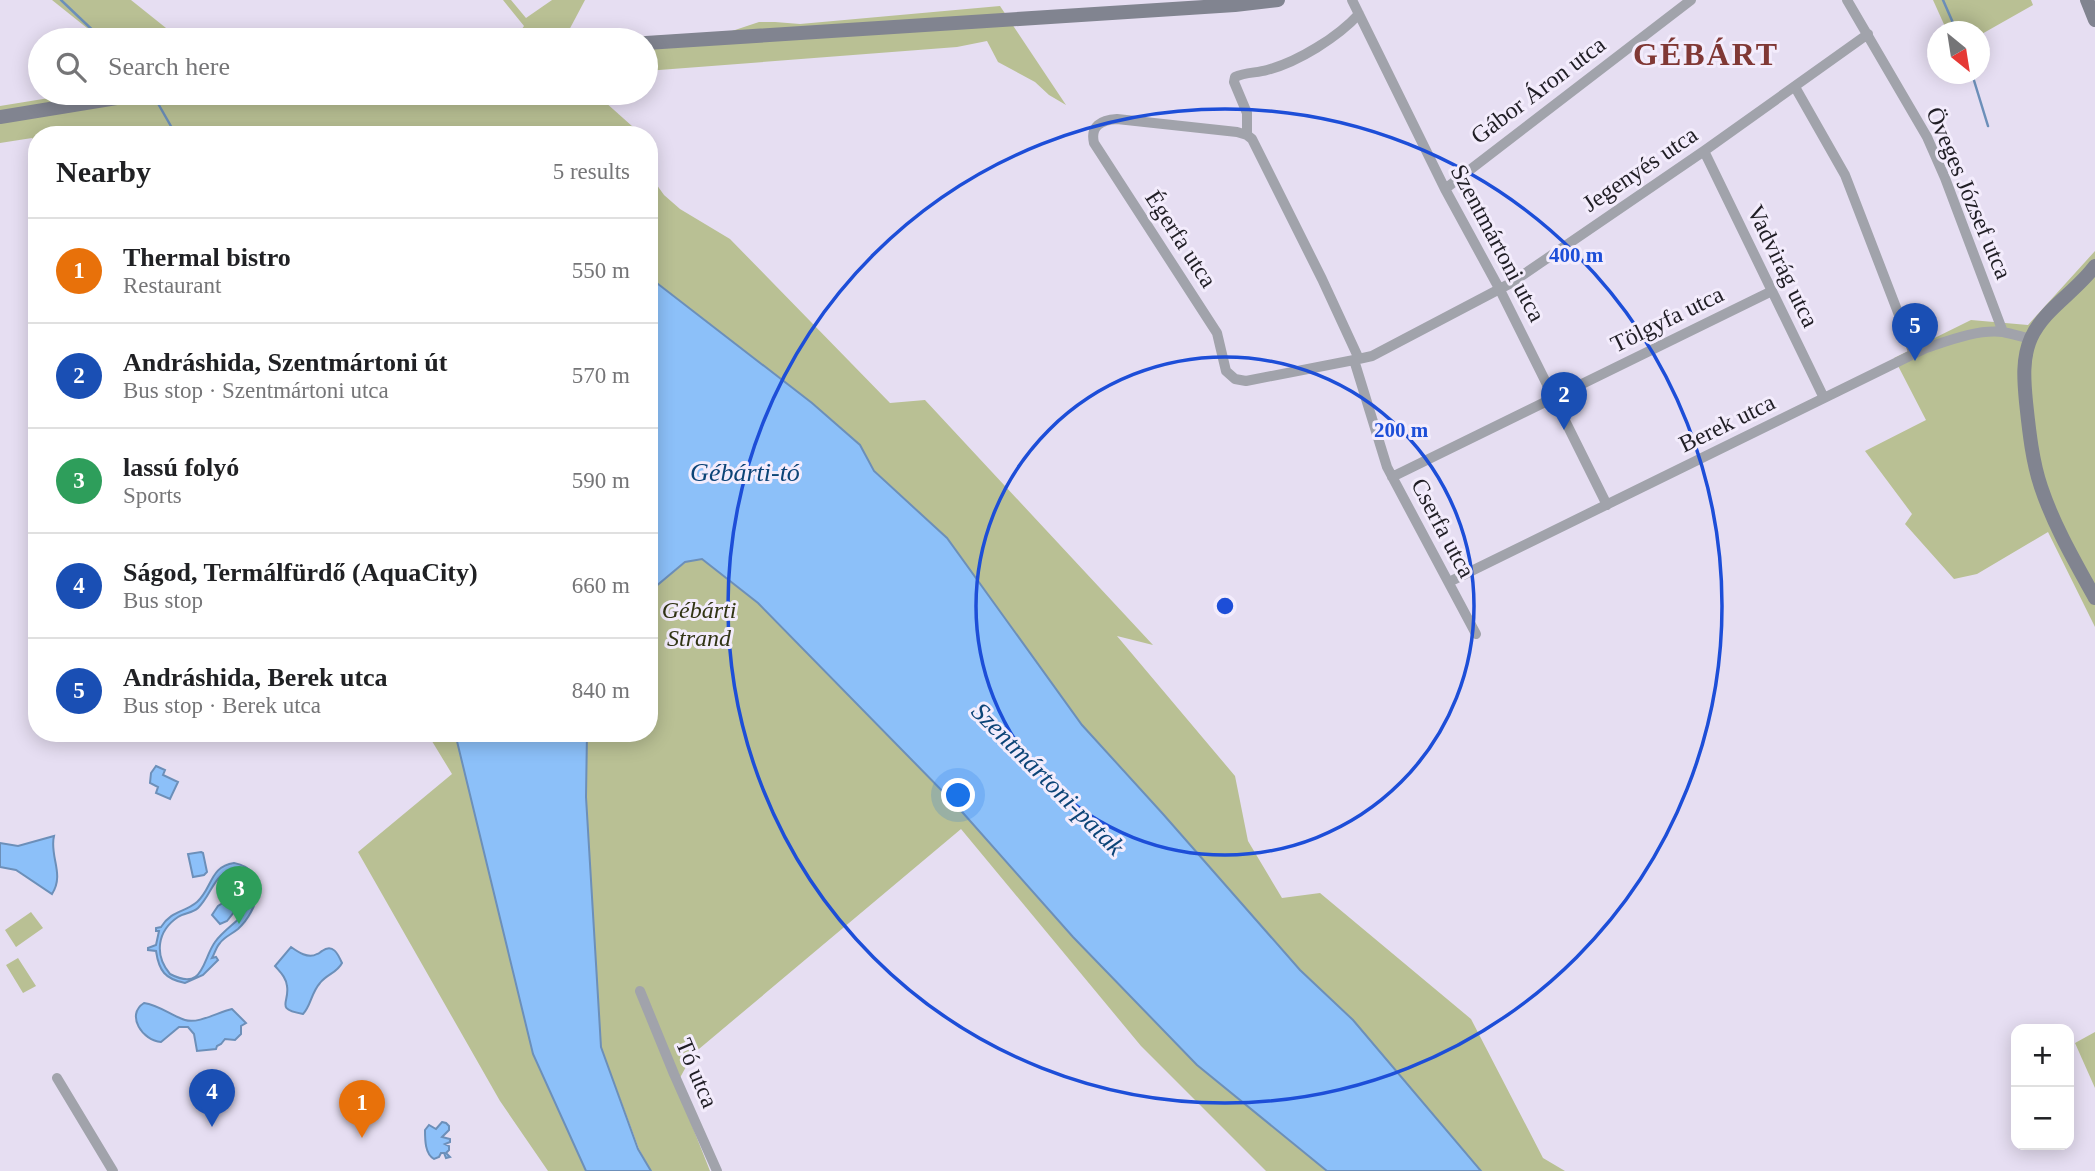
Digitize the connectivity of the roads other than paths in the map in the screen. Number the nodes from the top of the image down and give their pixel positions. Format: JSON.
{"nodes":[{"id":1,"x":1278,"y":0,"type":"edge"},
{"id":2,"x":1691,"y":0,"type":"edge"},
{"id":3,"x":1847,"y":0,"type":"edge"},
{"id":4,"x":2087,"y":0,"type":"edge"},
{"id":5,"x":1357,"y":5,"type":"edge"},
{"id":6,"x":2095,"y":20,"type":"edge"},
{"id":7,"x":1868,"y":34,"type":"junction"},
{"id":8,"x":658,"y":42,"type":"edge"},
{"id":9,"x":1795,"y":87,"type":"junction"},
{"id":10,"x":72,"y":105,"type":"edge"},
{"id":11,"x":0,"y":117,"type":"edge"},
{"id":12,"x":1247,"y":135,"type":"junction"},
{"id":13,"x":1704,"y":151,"type":"junction"},
{"id":14,"x":1445,"y":189,"type":"junction"},
{"id":15,"x":2095,"y":266,"type":"edge"},
{"id":16,"x":1500,"y":290,"type":"junction"},
{"id":17,"x":1772,"y":291,"type":"junction"},
{"id":18,"x":2003,"y":332,"type":"junction"},
{"id":19,"x":2031,"y":339,"type":"junction"},
{"id":20,"x":1914,"y":354,"type":"junction"},
{"id":21,"x":1356,"y":359,"type":"junction"},
{"id":22,"x":1230,"y":376,"type":"joint"},
{"id":23,"x":1554,"y":398,"type":"junction"},
{"id":24,"x":1824,"y":398,"type":"junction"},
{"id":25,"x":1392,"y":477,"type":"junction"},
{"id":26,"x":1607,"y":505,"type":"junction"},
{"id":27,"x":1448,"y":582,"type":"junction"},
{"id":28,"x":2095,"y":598,"type":"edge"},
{"id":29,"x":1476,"y":634,"type":"dead end"},
{"id":30,"x":640,"y":991,"type":"dead end"},
{"id":31,"x":57,"y":1078,"type":"dead end"},
{"id":32,"x":113,"y":1171,"type":"edge"},
{"id":33,"x":717,"y":1171,"type":"edge"}],
"edges":[{"from":1,"to":8,"type":"main road"},
{"from":2,"to":14,"type":"street","name":"Gábor Áron utca"},
{"from":3,"to":7,"type":"street","name":"Öveges József utca"},
{"from":4,"to":6,"type":"main road"},
{"from":5,"to":12,"type":"street","name":"Cserfa utca"},
{"from":5,"to":14,"type":"street","name":"Szentmártoni utca"},
{"from":7,"to":9,"type":"street","name":"Jegenyés utca"},
{"from":7,"to":18,"type":"street","name":"Öveges József utca"},
{"from":9,"to":13,"type":"street","name":"Jegenyés utca"},
{"from":9,"to":20,"type":"street"},
{"from":10,"to":11,"type":"main road"},
{"from":12,"to":21,"type":"street","name":"Cserfa utca"},
{"from":12,"to":22,"type":"street","name":"Égerfa utca"},
{"from":13,"to":16,"type":"street","name":"Jegenyés utca"},
{"from":13,"to":17,"type":"street","name":"Vadvirág utca"},
{"from":14,"to":16,"type":"street","name":"Szentmártoni utca"},
{"from":15,"to":19,"type":"main road"},
{"from":16,"to":21,"type":"street","name":"Jegenyés utca"},
{"from":16,"to":23,"type":"street","name":"Szentmártoni utca"},
{"from":17,"to":23,"type":"street","name":"Tölgyfa utca"},
{"from":17,"to":24,"type":"street","name":"Vadvirág utca"},
{"from":18,"to":19,"type":"street","name":"Berek utca"},
{"from":18,"to":20,"type":"street","name":"Berek utca"},
{"from":19,"to":28,"type":"main road"},
{"from":20,"to":24,"type":"street","name":"Berek utca"},
{"from":21,"to":22,"type":"street","name":"Jegenyés utca"},
{"from":21,"to":25,"type":"street","name":"Cserfa utca"},
{"from":23,"to":25,"type":"street","name":"Tölgyfa utca"},
{"from":23,"to":26,"type":"street","name":"Szentmártoni utca"},
{"from":24,"to":26,"type":"street","name":"Berek utca"},
{"from":25,"to":27,"type":"street","name":"Cserfa utca"},
{"from":26,"to":27,"type":"street","name":"Berek utca"},
{"from":27,"to":29,"type":"street","name":"Cserfa utca"},
{"from":30,"to":33,"type":"street","name":"Tó utca"},
{"from":31,"to":32,"type":"street"}]}
